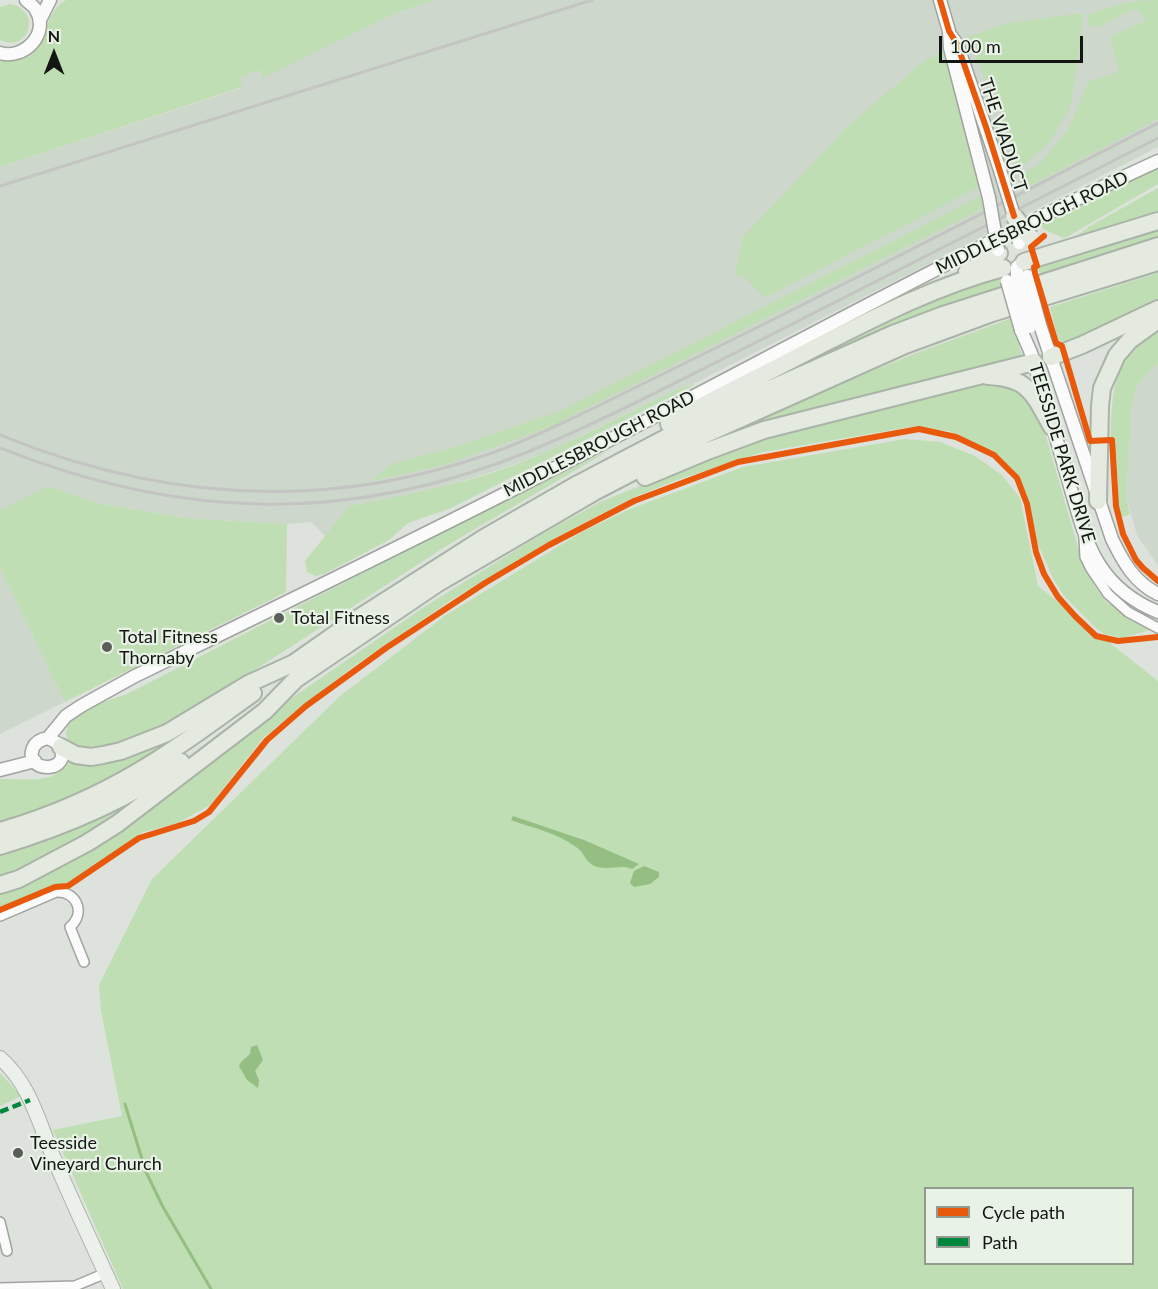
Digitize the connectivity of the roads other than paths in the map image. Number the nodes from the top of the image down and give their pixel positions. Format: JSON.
{"nodes":[{"id":1,"x":26,"y":0,"type":"edge"},
{"id":2,"x":50,"y":0,"type":"edge"},
{"id":3,"x":940,"y":0,"type":"edge"},
{"id":4,"x":40,"y":20,"type":"junction"},
{"id":5,"x":949,"y":31,"type":"junction"},
{"id":6,"x":1,"y":54,"type":"edge"},
{"id":7,"x":1158,"y":161,"type":"edge"},
{"id":8,"x":1014,"y":216,"type":"joint"},
{"id":9,"x":1158,"y":220,"type":"edge"},
{"id":10,"x":1025,"y":240,"type":"junction"},
{"id":11,"x":1158,"y":246,"type":"edge"},
{"id":12,"x":1063,"y":249,"type":"junction"},
{"id":13,"x":1158,"y":261,"type":"edge"},
{"id":14,"x":1011,"y":267,"type":"junction"},
{"id":15,"x":1158,"y":309,"type":"edge"},
{"id":16,"x":1158,"y":320,"type":"edge"},
{"id":17,"x":1030,"y":327,"type":"junction"},
{"id":18,"x":1039,"y":357,"type":"junction"},
{"id":19,"x":981,"y":376,"type":"junction"},
{"id":20,"x":1052,"y":427,"type":"junction"},
{"id":21,"x":578,"y":484,"type":"junction"},
{"id":22,"x":1098,"y":501,"type":"junction"},
{"id":23,"x":543,"y":520,"type":"junction"},
{"id":24,"x":1083,"y":529,"type":"junction"},
{"id":25,"x":1158,"y":594,"type":"edge"},
{"id":26,"x":1158,"y":612,"type":"edge"},
{"id":27,"x":1158,"y":628,"type":"edge"},
{"id":28,"x":295,"y":671,"type":"junction"},
{"id":29,"x":55,"y":743,"type":"junction"},
{"id":30,"x":35,"y":761,"type":"junction"},
{"id":31,"x":0,"y":770,"type":"edge"},
{"id":32,"x":0,"y":831,"type":"edge"},
{"id":33,"x":0,"y":846,"type":"edge"},
{"id":34,"x":0,"y":885,"type":"edge"},
{"id":35,"x":0,"y":916,"type":"edge"},
{"id":36,"x":84,"y":962,"type":"dead end"},
{"id":37,"x":0,"y":1058,"type":"edge"},
{"id":38,"x":0,"y":1222,"type":"edge"},
{"id":39,"x":7,"y":1251,"type":"dead end"},
{"id":40,"x":106,"y":1273,"type":"junction"},
{"id":41,"x":0,"y":1288,"type":"edge"},
{"id":42,"x":44,"y":1288,"type":"edge"},
{"id":43,"x":113,"y":1289,"type":"edge"}],
"edges":[{"from":1,"to":4,"type":"main road"},
{"from":2,"to":4,"type":"main road"},
{"from":3,"to":5,"type":"main road","name":"THE VIADUCT"},
{"from":4,"to":6,"type":"main road"},
{"from":5,"to":8,"type":"main road","name":"THE VIADUCT","bridge":true},
{"from":5,"to":14,"type":"main road","name":"THE VIADUCT","bridge":true},
{"from":7,"to":29,"type":"main road","name":"MIDDLESBROUGH ROAD"},
{"from":8,"to":10,"type":"highway","bridge":true},
{"from":9,"to":12,"type":"highway"},
{"from":10,"to":12,"type":"highway"},
{"from":10,"to":14,"type":"main road"},
{"from":11,"to":21,"type":"highway"},
{"from":12,"to":14,"type":"highway"},
{"from":13,"to":23,"type":"highway"},
{"from":14,"to":17,"type":"main road","bridge":true},
{"from":14,"to":21,"type":"highway"},
{"from":15,"to":18,"type":"highway"},
{"from":16,"to":22,"type":"highway"},
{"from":17,"to":18,"type":"main road"},
{"from":17,"to":18,"type":"main road","name":"TEESSIDE PARK DRIVE"},
{"from":18,"to":19,"type":"highway"},
{"from":18,"to":20,"type":"main road","name":"TEESSIDE PARK DRIVE"},
{"from":18,"to":22,"type":"main road","name":"TEESSIDE PARK DRIVE"},
{"from":19,"to":20,"type":"highway"},
{"from":19,"to":23,"type":"highway"},
{"from":20,"to":24,"type":"main road","name":"TEESSIDE PARK DRIVE"},
{"from":21,"to":28,"type":"highway"},
{"from":22,"to":25,"type":"main road","name":"TEESSIDE PARK DRIVE"},
{"from":23,"to":28,"type":"highway"},
{"from":24,"to":26,"type":"main road","name":"TEESSIDE PARK DRIVE"},
{"from":24,"to":27,"type":"street"},
{"from":28,"to":29,"type":"highway"},
{"from":28,"to":32,"type":"highway"},
{"from":28,"to":33,"type":"highway"},
{"from":28,"to":34,"type":"highway"},
{"from":29,"to":30,"type":"main road","name":"MIDDLESBROUGH ROAD"},
{"from":29,"to":30,"type":"main road","name":"MIDDLESBROUGH ROAD"},
{"from":30,"to":31,"type":"main road","name":"MIDDLESBROUGH ROAD"},
{"from":35,"to":36,"type":"street"},
{"from":37,"to":40,"type":"main road"},
{"from":38,"to":39,"type":"street"},
{"from":40,"to":42,"type":"street"},
{"from":40,"to":43,"type":"main road"},
{"from":41,"to":42,"type":"street"}]}
